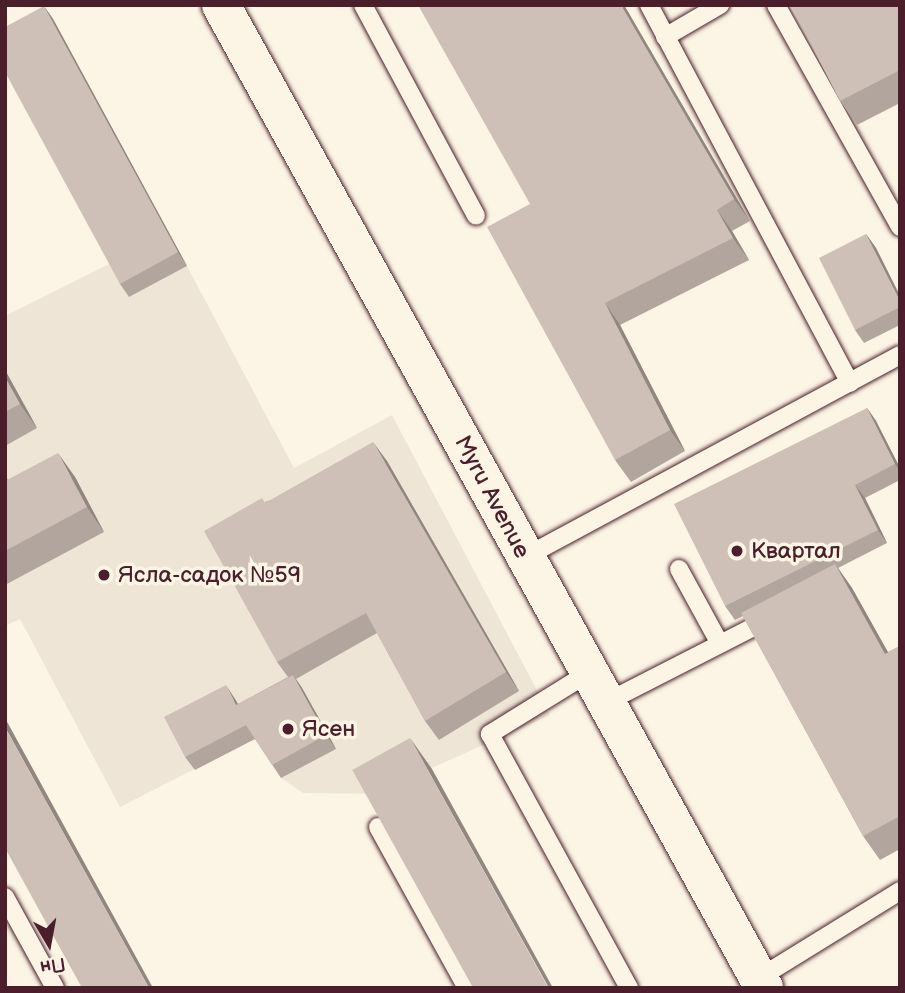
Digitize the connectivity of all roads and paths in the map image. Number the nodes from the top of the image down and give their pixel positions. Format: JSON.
{"nodes":[{"id":1,"x":221,"y":5,"type":"edge"},
{"id":2,"x":363,"y":5,"type":"edge"},
{"id":3,"x":649,"y":5,"type":"edge"},
{"id":4,"x":720,"y":5,"type":"edge"},
{"id":5,"x":776,"y":5,"type":"edge"},
{"id":6,"x":665,"y":37,"type":"junction"},
{"id":7,"x":477,"y":216,"type":"dead end"},
{"id":8,"x":900,"y":227,"type":"edge"},
{"id":9,"x":900,"y":355,"type":"edge"},
{"id":10,"x":850,"y":383,"type":"junction"},
{"id":11,"x":525,"y":557,"type":"junction"},
{"id":12,"x":679,"y":569,"type":"dead end"},
{"id":13,"x":789,"y":608,"type":"edge"},
{"id":14,"x":720,"y":644,"type":"junction"},
{"id":15,"x":598,"y":687,"type":"junction"},
{"id":16,"x":378,"y":827,"type":"edge"},
{"id":17,"x":900,"y":891,"type":"edge"},
{"id":18,"x":5,"y":897,"type":"edge"},
{"id":19,"x":762,"y":983,"type":"edge"},
{"id":20,"x":55,"y":988,"type":"edge"},
{"id":21,"x":467,"y":988,"type":"edge"},
{"id":22,"x":629,"y":988,"type":"edge"}],
"edges":[{"from":1,"to":11,"type":"main road","name":"Myru Avenue"},
{"from":2,"to":7,"type":"lane"},
{"from":3,"to":6,"type":"lane"},
{"from":4,"to":6,"type":"lane"},
{"from":5,"to":8,"type":"lane"},
{"from":6,"to":10,"type":"lane"},
{"from":9,"to":10,"type":"lane"},
{"from":10,"to":11,"type":"lane"},
{"from":11,"to":15,"type":"main road","name":"Myru Avenue"},
{"from":12,"to":14,"type":"lane"},
{"from":13,"to":14,"type":"lane"},
{"from":14,"to":15,"type":"lane"},
{"from":15,"to":19,"type":"main road","name":"Myru Avenue"},
{"from":15,"to":22,"type":"lane"},
{"from":16,"to":21,"type":"lane"},
{"from":17,"to":19,"type":"lane"},
{"from":18,"to":20,"type":"lane"}]}
